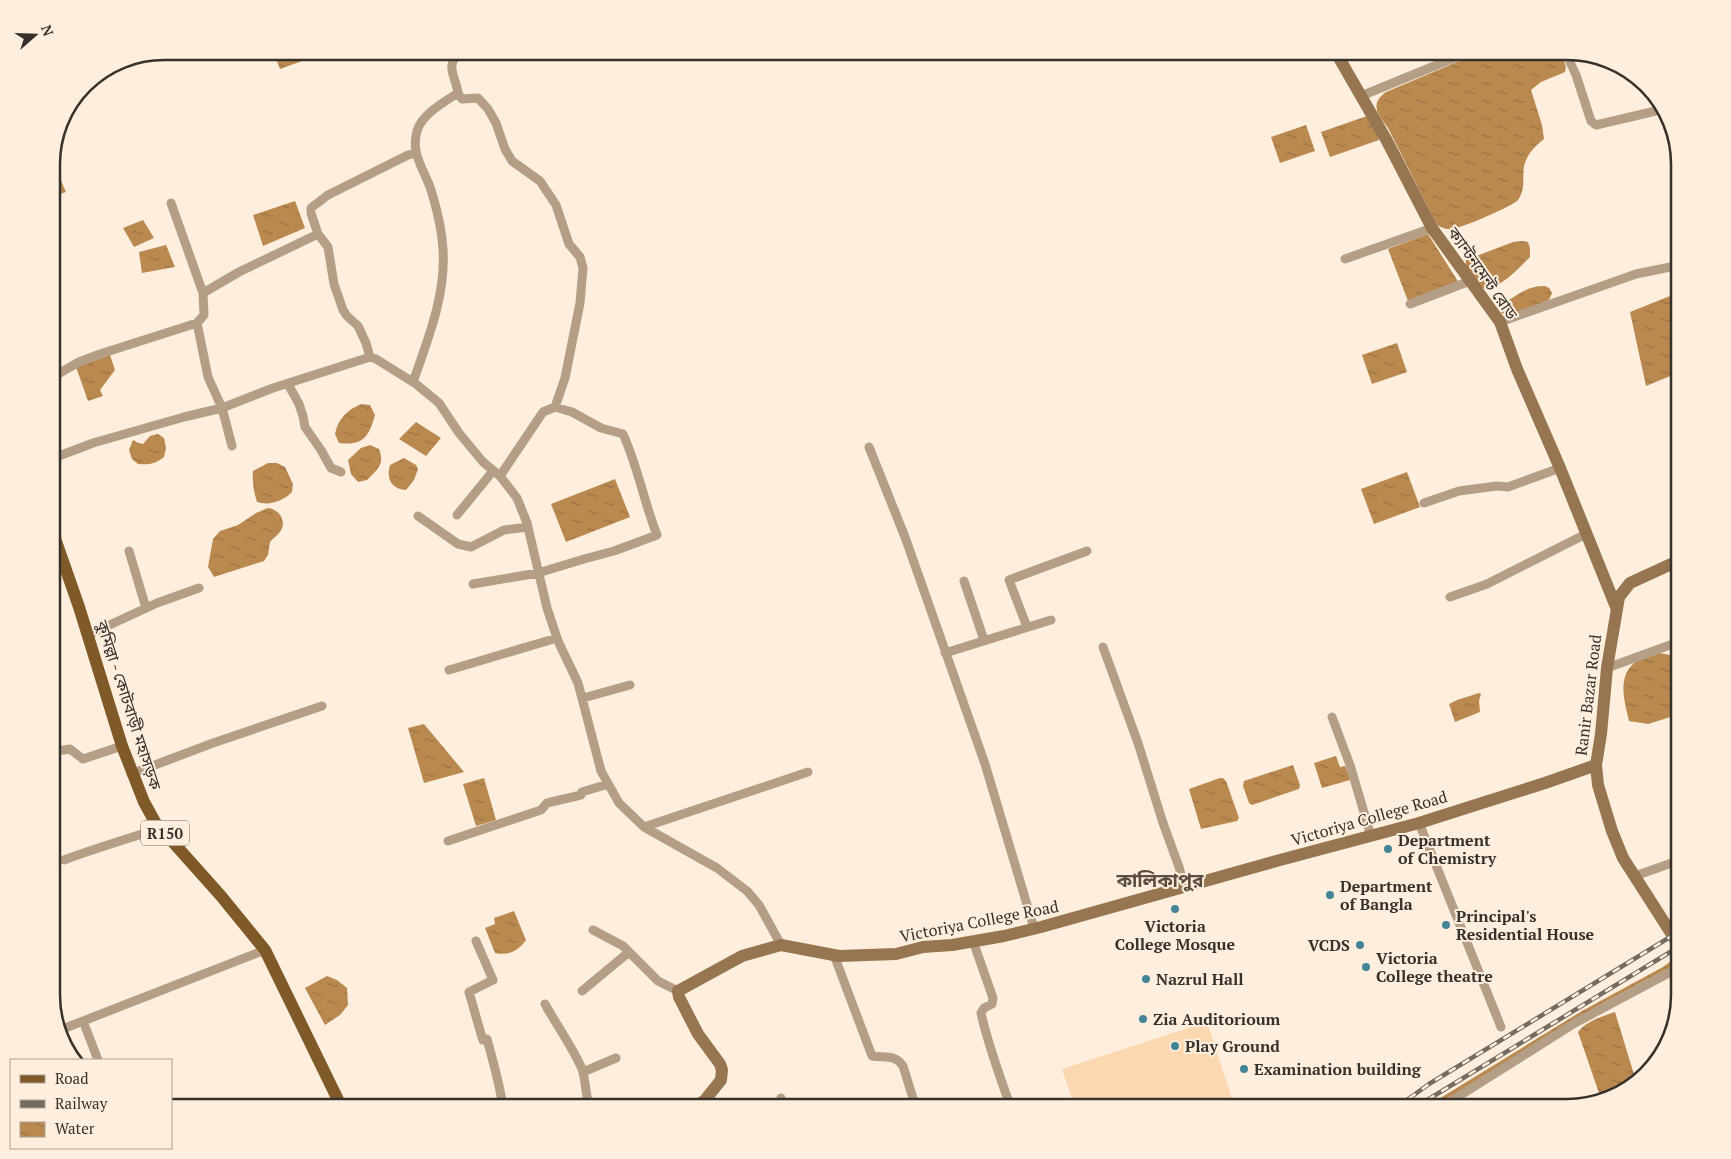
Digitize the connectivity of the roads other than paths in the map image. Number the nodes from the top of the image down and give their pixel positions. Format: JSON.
{"nodes":[{"id":1,"x":455,"y":60,"type":"edge"},
{"id":2,"x":1339,"y":60,"type":"edge"},
{"id":3,"x":1449,"y":60,"type":"edge"},
{"id":4,"x":1569,"y":60,"type":"edge"},
{"id":5,"x":458,"y":93,"type":"junction"},
{"id":6,"x":1362,"y":96,"type":"junction"},
{"id":7,"x":1656,"y":111,"type":"edge"},
{"id":8,"x":416,"y":153,"type":"junction"},
{"id":9,"x":170,"y":202,"type":"dead end"},
{"id":10,"x":1432,"y":228,"type":"junction"},
{"id":11,"x":318,"y":234,"type":"junction"},
{"id":12,"x":1345,"y":259,"type":"dead end"},
{"id":13,"x":1671,"y":267,"type":"edge"},
{"id":14,"x":1470,"y":281,"type":"junction"},
{"id":15,"x":203,"y":293,"type":"junction"},
{"id":16,"x":1410,"y":304,"type":"dead end"},
{"id":17,"x":1500,"y":322,"type":"junction"},
{"id":18,"x":197,"y":323,"type":"junction"},
{"id":19,"x":370,"y":357,"type":"junction"},
{"id":20,"x":60,"y":373,"type":"edge"},
{"id":21,"x":413,"y":382,"type":"junction"},
{"id":22,"x":288,"y":384,"type":"junction"},
{"id":23,"x":555,"y":407,"type":"junction"},
{"id":24,"x":222,"y":408,"type":"junction"},
{"id":25,"x":232,"y":446,"type":"dead end"},
{"id":26,"x":869,"y":447,"type":"dead end"},
{"id":27,"x":60,"y":456,"type":"edge"},
{"id":28,"x":1560,"y":468,"type":"junction"},
{"id":29,"x":342,"y":472,"type":"dead end"},
{"id":30,"x":497,"y":473,"type":"junction"},
{"id":31,"x":1424,"y":504,"type":"dead end"},
{"id":32,"x":457,"y":515,"type":"dead end"},
{"id":33,"x":418,"y":516,"type":"dead end"},
{"id":34,"x":528,"y":527,"type":"junction"},
{"id":35,"x":1586,"y":534,"type":"junction"},
{"id":36,"x":60,"y":551,"type":"edge"},
{"id":37,"x":128,"y":551,"type":"dead end"},
{"id":38,"x":1086,"y":551,"type":"dead end"},
{"id":39,"x":1671,"y":564,"type":"edge"},
{"id":40,"x":538,"y":573,"type":"junction"},
{"id":41,"x":964,"y":581,"type":"dead end"},
{"id":42,"x":474,"y":584,"type":"dead end"},
{"id":43,"x":199,"y":588,"type":"dead end"},
{"id":44,"x":1450,"y":597,"type":"dead end"},
{"id":45,"x":1616,"y":607,"type":"junction"},
{"id":46,"x":146,"y":608,"type":"junction"},
{"id":47,"x":1051,"y":620,"type":"dead end"},
{"id":48,"x":1027,"y":627,"type":"junction"},
{"id":49,"x":88,"y":634,"type":"junction"},
{"id":50,"x":557,"y":638,"type":"junction"},
{"id":51,"x":984,"y":640,"type":"junction"},
{"id":52,"x":1671,"y":645,"type":"edge"},
{"id":53,"x":1103,"y":647,"type":"dead end"},
{"id":54,"x":945,"y":653,"type":"junction"},
{"id":55,"x":1607,"y":668,"type":"junction"},
{"id":56,"x":448,"y":670,"type":"dead end"},
{"id":57,"x":630,"y":686,"type":"dead end"},
{"id":58,"x":582,"y":698,"type":"junction"},
{"id":59,"x":322,"y":706,"type":"dead end"},
{"id":60,"x":1332,"y":716,"type":"dead end"},
{"id":61,"x":122,"y":746,"type":"junction"},
{"id":62,"x":60,"y":751,"type":"edge"},
{"id":63,"x":1596,"y":764,"type":"junction"},
{"id":64,"x":808,"y":772,"type":"dead end"},
{"id":65,"x":132,"y":774,"type":"junction"},
{"id":66,"x":608,"y":784,"type":"junction"},
{"id":67,"x":1419,"y":823,"type":"junction"},
{"id":68,"x":644,"y":827,"type":"junction"},
{"id":69,"x":160,"y":828,"type":"junction"},
{"id":70,"x":1371,"y":836,"type":"junction"},
{"id":71,"x":448,"y":840,"type":"dead end"},
{"id":72,"x":64,"y":860,"type":"dead end"},
{"id":73,"x":1671,"y":863,"type":"edge"},
{"id":74,"x":1635,"y":876,"type":"junction"},
{"id":75,"x":1184,"y":886,"type":"junction"},
{"id":76,"x":1034,"y":928,"type":"junction"},
{"id":77,"x":593,"y":930,"type":"dead end"},
{"id":78,"x":1671,"y":933,"type":"edge"},
{"id":79,"x":476,"y":941,"type":"dead end"},
{"id":80,"x":973,"y":941,"type":"junction"},
{"id":81,"x":781,"y":945,"type":"junction"},
{"id":82,"x":265,"y":950,"type":"junction"},
{"id":83,"x":629,"y":952,"type":"junction"},
{"id":84,"x":834,"y":955,"type":"junction"},
{"id":85,"x":1671,"y":972,"type":"edge"},
{"id":86,"x":582,"y":991,"type":"dead end"},
{"id":87,"x":678,"y":991,"type":"junction"},
{"id":88,"x":545,"y":1004,"type":"dead end"},
{"id":89,"x":83,"y":1021,"type":"junction"},
{"id":90,"x":1501,"y":1027,"type":"dead end"},
{"id":91,"x":66,"y":1028,"type":"edge"},
{"id":92,"x":616,"y":1058,"type":"dead end"},
{"id":93,"x":98,"y":1059,"type":"edge"},
{"id":94,"x":583,"y":1072,"type":"junction"},
{"id":95,"x":338,"y":1099,"type":"edge"},
{"id":96,"x":502,"y":1099,"type":"edge"},
{"id":97,"x":587,"y":1099,"type":"edge"},
{"id":98,"x":707,"y":1099,"type":"edge"},
{"id":99,"x":913,"y":1099,"type":"edge"},
{"id":100,"x":1009,"y":1099,"type":"edge"},
{"id":101,"x":1454,"y":1099,"type":"edge"}],
"edges":[{"from":1,"to":5,"type":"street"},
{"from":2,"to":6,"type":"street","name":"ক্যান্টনমেন্ট রোড"},
{"from":3,"to":6,"type":"street"},
{"from":4,"to":7,"type":"street"},
{"from":5,"to":8,"type":"street"},
{"from":5,"to":23,"type":"street"},
{"from":6,"to":10,"type":"street","name":"ক্যান্টনমেন্ট রোড"},
{"from":8,"to":11,"type":"street"},
{"from":8,"to":21,"type":"street"},
{"from":9,"to":15,"type":"street"},
{"from":10,"to":12,"type":"street"},
{"from":10,"to":14,"type":"street","name":"ক্যান্টনমেন্ট রোড"},
{"from":11,"to":15,"type":"street"},
{"from":11,"to":19,"type":"street"},
{"from":13,"to":17,"type":"street"},
{"from":14,"to":16,"type":"street"},
{"from":14,"to":17,"type":"street","name":"ক্যান্টনমেন্ট রোড"},
{"from":15,"to":18,"type":"street"},
{"from":17,"to":28,"type":"street","name":"ক্যান্টনমেন্ট রোড"},
{"from":18,"to":20,"type":"street"},
{"from":18,"to":24,"type":"street"},
{"from":19,"to":21,"type":"street"},
{"from":19,"to":22,"type":"street"},
{"from":21,"to":30,"type":"street"},
{"from":22,"to":24,"type":"street"},
{"from":22,"to":29,"type":"street"},
{"from":23,"to":30,"type":"street"},
{"from":23,"to":40,"type":"street"},
{"from":24,"to":25,"type":"street"},
{"from":24,"to":27,"type":"street"},
{"from":26,"to":54,"type":"street"},
{"from":28,"to":31,"type":"street"},
{"from":28,"to":35,"type":"street","name":"ক্যান্টনমেন্ট রোড"},
{"from":30,"to":32,"type":"street"},
{"from":30,"to":34,"type":"street"},
{"from":33,"to":34,"type":"street"},
{"from":34,"to":40,"type":"street"},
{"from":35,"to":44,"type":"street"},
{"from":35,"to":45,"type":"street","name":"ক্যান্টনমেন্ট রোড"},
{"from":36,"to":49,"type":"main road","name":"কুমিল্লা - কোটবাড়ী মহাসড়ক","number":"R150"},
{"from":37,"to":46,"type":"street"},
{"from":38,"to":48,"type":"street"},
{"from":39,"to":45,"type":"street"},
{"from":40,"to":42,"type":"street"},
{"from":40,"to":50,"type":"street"},
{"from":41,"to":51,"type":"street"},
{"from":43,"to":46,"type":"street"},
{"from":45,"to":55,"type":"street","name":"Ranir Bazar Road"},
{"from":46,"to":49,"type":"street"},
{"from":47,"to":48,"type":"street"},
{"from":48,"to":51,"type":"street"},
{"from":49,"to":61,"type":"main road","name":"কুমিল্লা - কোটবাড়ী মহাসড়ক","number":"R150"},
{"from":50,"to":56,"type":"street"},
{"from":50,"to":58,"type":"street"},
{"from":51,"to":54,"type":"street"},
{"from":52,"to":55,"type":"street"},
{"from":53,"to":75,"type":"street"},
{"from":54,"to":76,"type":"street"},
{"from":55,"to":63,"type":"street","name":"Ranir Bazar Road"},
{"from":57,"to":58,"type":"street"},
{"from":58,"to":66,"type":"street"},
{"from":59,"to":65,"type":"street"},
{"from":60,"to":70,"type":"street"},
{"from":61,"to":62,"type":"street"},
{"from":61,"to":65,"type":"main road","name":"কুমিল্লা - কোটবাড়ী মহাসড়ক","number":"R150"},
{"from":63,"to":67,"type":"street","name":"Victoriya College Road"},
{"from":63,"to":74,"type":"street","name":"Ranir Bazar Road"},
{"from":64,"to":68,"type":"street"},
{"from":65,"to":69,"type":"main road","name":"কুমিল্লা - কোটবাড়ী মহাসড়ক","number":"R150"},
{"from":66,"to":68,"type":"street"},
{"from":66,"to":71,"type":"street"},
{"from":67,"to":70,"type":"street","name":"Victoriya College Road"},
{"from":67,"to":90,"type":"street"},
{"from":68,"to":81,"type":"street"},
{"from":69,"to":72,"type":"street"},
{"from":69,"to":82,"type":"main road","name":"কুমিল্লা - কোটবাড়ী মহাসড়ক","number":"R150"},
{"from":70,"to":75,"type":"street","name":"Victoriya College Road"},
{"from":73,"to":74,"type":"street"},
{"from":74,"to":78,"type":"street","name":"Ranir Bazar Road"},
{"from":75,"to":76,"type":"street","name":"Victoriya College Road"},
{"from":76,"to":80,"type":"street","name":"Victoriya College Road"},
{"from":77,"to":83,"type":"street"},
{"from":79,"to":96,"type":"street"},
{"from":80,"to":84,"type":"street","name":"Victoriya College Road"},
{"from":80,"to":100,"type":"street"},
{"from":81,"to":84,"type":"street","name":"Victoriya College Road"},
{"from":81,"to":87,"type":"street","name":"Victoriya College Road"},
{"from":82,"to":89,"type":"street"},
{"from":82,"to":95,"type":"main road","name":"কুমিল্লা - কোটবাড়ী মহাসড়ক","number":"R150"},
{"from":83,"to":86,"type":"street"},
{"from":83,"to":87,"type":"street"},
{"from":84,"to":99,"type":"street"},
{"from":85,"to":101,"type":"street"},
{"from":87,"to":98,"type":"street"},
{"from":88,"to":94,"type":"street"},
{"from":89,"to":91,"type":"street"},
{"from":89,"to":93,"type":"street"},
{"from":92,"to":94,"type":"street"},
{"from":94,"to":97,"type":"street"}]}
